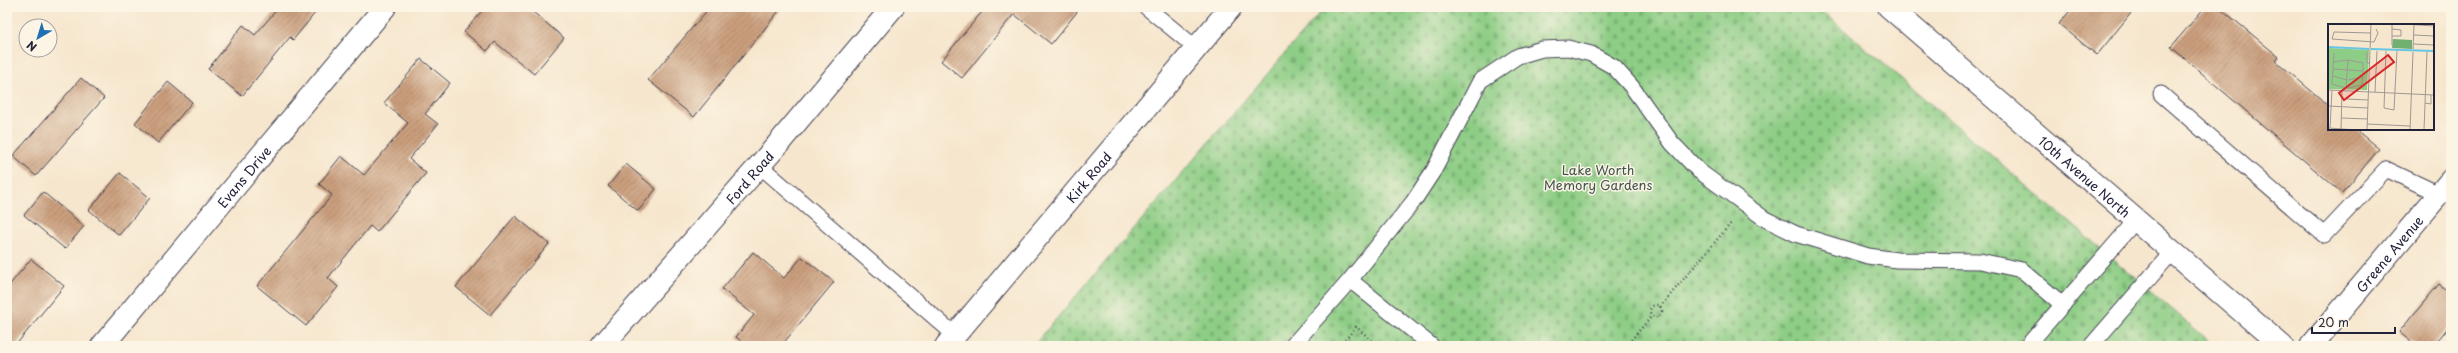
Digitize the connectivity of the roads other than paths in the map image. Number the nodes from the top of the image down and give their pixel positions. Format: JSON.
{"nodes":[{"id":1,"x":385,"y":7,"type":"edge"},
{"id":2,"x":893,"y":7,"type":"edge"},
{"id":3,"x":1146,"y":7,"type":"edge"},
{"id":4,"x":1231,"y":7,"type":"edge"},
{"id":5,"x":1889,"y":7,"type":"edge"},
{"id":6,"x":1196,"y":48,"type":"junction"},
{"id":7,"x":2161,"y":94,"type":"dead end"},
{"id":8,"x":759,"y":165,"type":"junction"},
{"id":9,"x":2445,"y":187,"type":"edge"},
{"id":10,"x":2136,"y":220,"type":"junction"},
{"id":11,"x":2172,"y":252,"type":"junction"},
{"id":12,"x":1350,"y":280,"type":"junction"},
{"id":13,"x":2063,"y":305,"type":"junction"},
{"id":14,"x":950,"y":340,"type":"edge"},
{"id":15,"x":2100,"y":343,"type":"edge"},
{"id":16,"x":102,"y":346,"type":"edge"},
{"id":17,"x":602,"y":346,"type":"edge"},
{"id":18,"x":1292,"y":346,"type":"edge"},
{"id":19,"x":1432,"y":346,"type":"edge"},
{"id":20,"x":2027,"y":346,"type":"edge"},
{"id":21,"x":2282,"y":346,"type":"edge"},
{"id":22,"x":2311,"y":346,"type":"edge"}],
"edges":[{"from":1,"to":16,"type":"street","name":"Evans Drive"},
{"from":2,"to":8,"type":"street","name":"Ford Road"},
{"from":3,"to":6,"type":"lane"},
{"from":4,"to":6,"type":"street","name":"Kirk Road"},
{"from":5,"to":10,"type":"street","name":"10th Avenue North"},
{"from":6,"to":14,"type":"street","name":"Kirk Road"},
{"from":7,"to":9,"type":"lane"},
{"from":8,"to":14,"type":"lane"},
{"from":8,"to":17,"type":"street","name":"Ford Road"},
{"from":9,"to":22,"type":"street","name":"Greene Avenue"},
{"from":10,"to":11,"type":"street","name":"10th Avenue North"},
{"from":10,"to":13,"type":"lane"},
{"from":11,"to":15,"type":"lane"},
{"from":11,"to":21,"type":"street","name":"10th Avenue North"},
{"from":12,"to":13,"type":"lane"},
{"from":12,"to":18,"type":"lane"},
{"from":12,"to":19,"type":"lane"},
{"from":13,"to":20,"type":"lane"}]}
